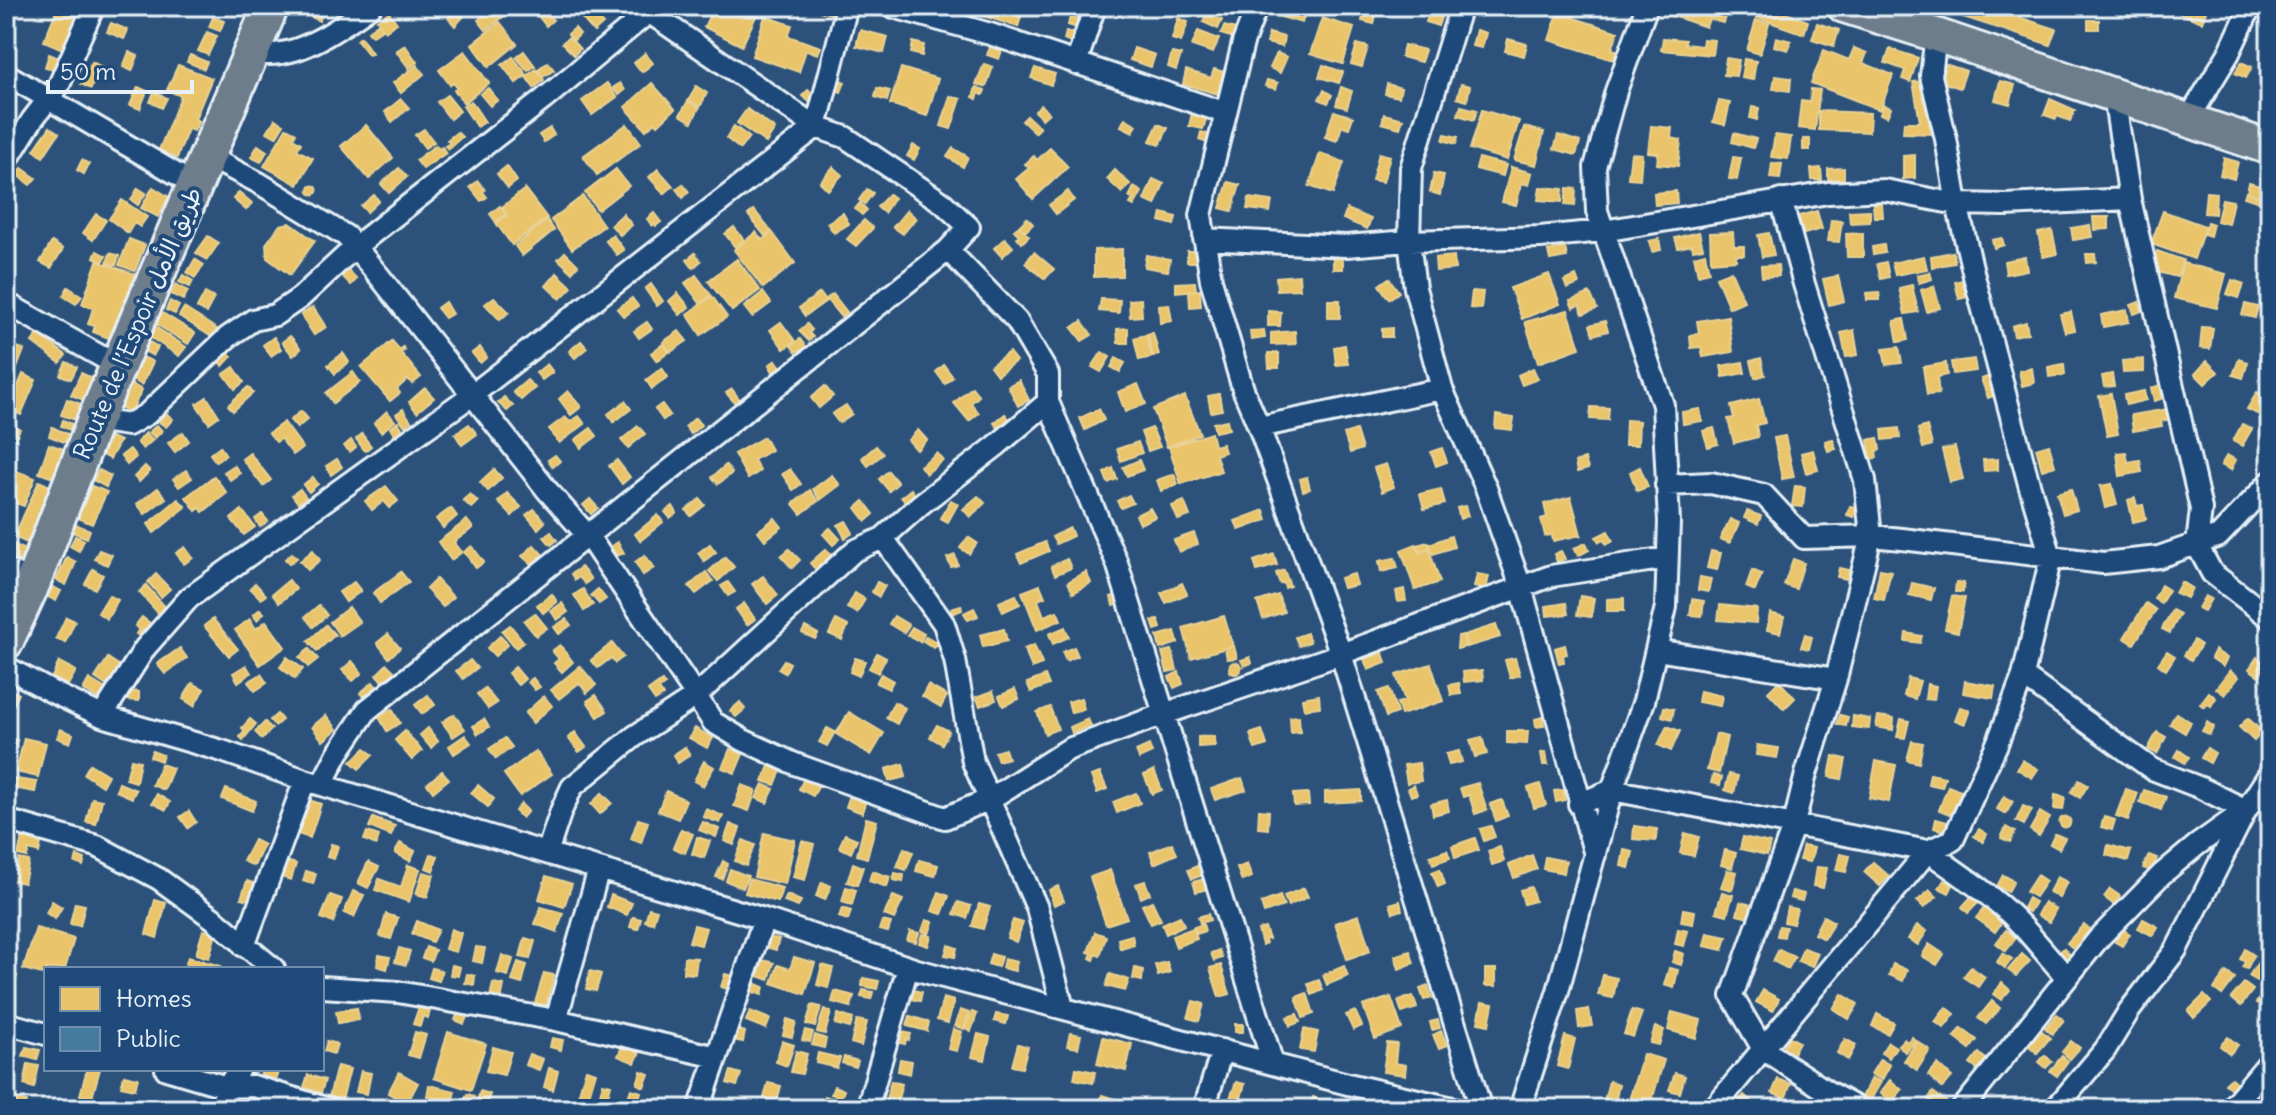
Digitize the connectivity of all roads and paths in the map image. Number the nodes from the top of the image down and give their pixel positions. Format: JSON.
{"nodes":[{"id":1,"x":94,"y":6,"type":"edge"},
{"id":2,"x":271,"y":6,"type":"edge"},
{"id":3,"x":371,"y":6,"type":"edge"},
{"id":4,"x":847,"y":6,"type":"edge"},
{"id":5,"x":890,"y":6,"type":"edge"},
{"id":6,"x":1095,"y":6,"type":"edge"},
{"id":7,"x":1257,"y":6,"type":"edge"},
{"id":8,"x":1461,"y":6,"type":"edge"},
{"id":9,"x":1647,"y":6,"type":"edge"},
{"id":10,"x":2251,"y":6,"type":"edge"},
{"id":11,"x":1849,"y":7,"type":"edge"},
{"id":12,"x":646,"y":8,"type":"edge"},
{"id":13,"x":1936,"y":35,"type":"junction"},
{"id":14,"x":249,"y":54,"type":"junction"},
{"id":15,"x":1076,"y":64,"type":"junction"},
{"id":16,"x":6,"y":74,"type":"edge"},
{"id":17,"x":2114,"y":96,"type":"junction"},
{"id":18,"x":48,"y":100,"type":"junction"},
{"id":19,"x":1226,"y":113,"type":"junction"},
{"id":20,"x":2188,"y":120,"type":"junction"},
{"id":21,"x":816,"y":127,"type":"junction"},
{"id":22,"x":2270,"y":148,"type":"edge"},
{"id":23,"x":6,"y":162,"type":"edge"},
{"id":24,"x":201,"y":170,"type":"junction"},
{"id":25,"x":2130,"y":199,"type":"junction"},
{"id":26,"x":1781,"y":200,"type":"junction"},
{"id":27,"x":1957,"y":204,"type":"junction"},
{"id":28,"x":1603,"y":231,"type":"junction"},
{"id":29,"x":1204,"y":239,"type":"junction"},
{"id":30,"x":1409,"y":241,"type":"junction"},
{"id":31,"x":355,"y":247,"type":"junction"},
{"id":32,"x":948,"y":250,"type":"junction"},
{"id":33,"x":6,"y":303,"type":"edge"},
{"id":34,"x":118,"y":366,"type":"junction"},
{"id":35,"x":1442,"y":389,"type":"junction"},
{"id":36,"x":472,"y":395,"type":"junction"},
{"id":37,"x":1048,"y":402,"type":"junction"},
{"id":38,"x":95,"y":420,"type":"junction"},
{"id":39,"x":1259,"y":427,"type":"junction"},
{"id":40,"x":2270,"y":482,"type":"edge"},
{"id":41,"x":1666,"y":485,"type":"junction"},
{"id":42,"x":588,"y":536,"type":"junction"},
{"id":43,"x":1871,"y":536,"type":"junction"},
{"id":44,"x":883,"y":538,"type":"junction"},
{"id":45,"x":2197,"y":545,"type":"junction"},
{"id":46,"x":2051,"y":557,"type":"junction"},
{"id":47,"x":1667,"y":558,"type":"junction"},
{"id":48,"x":19,"y":576,"type":"edge"},
{"id":49,"x":1521,"y":587,"type":"junction"},
{"id":50,"x":2270,"y":618,"type":"edge"},
{"id":51,"x":6,"y":641,"type":"edge"},
{"id":52,"x":1656,"y":650,"type":"junction"},
{"id":53,"x":1341,"y":654,"type":"junction"},
{"id":54,"x":6,"y":667,"type":"edge"},
{"id":55,"x":2023,"y":676,"type":"junction"},
{"id":56,"x":1836,"y":679,"type":"junction"},
{"id":57,"x":696,"y":696,"type":"junction"},
{"id":58,"x":1164,"y":714,"type":"junction"},
{"id":59,"x":102,"y":716,"type":"junction"},
{"id":60,"x":2270,"y":773,"type":"edge"},
{"id":61,"x":314,"y":782,"type":"junction"},
{"id":62,"x":1612,"y":790,"type":"junction"},
{"id":63,"x":990,"y":799,"type":"junction"},
{"id":64,"x":1579,"y":804,"type":"junction"},
{"id":65,"x":2246,"y":810,"type":"junction"},
{"id":66,"x":6,"y":820,"type":"edge"},
{"id":67,"x":1794,"y":824,"type":"junction"},
{"id":68,"x":1928,"y":851,"type":"junction"},
{"id":69,"x":547,"y":853,"type":"junction"},
{"id":70,"x":1595,"y":855,"type":"junction"},
{"id":71,"x":599,"y":869,"type":"junction"},
{"id":72,"x":764,"y":919,"type":"junction"},
{"id":73,"x":244,"y":946,"type":"junction"},
{"id":74,"x":271,"y":967,"type":"edge"},
{"id":75,"x":908,"y":967,"type":"junction"},
{"id":76,"x":2067,"y":978,"type":"junction"},
{"id":77,"x":324,"y":987,"type":"edge"},
{"id":78,"x":1063,"y":1008,"type":"junction"},
{"id":79,"x":556,"y":1020,"type":"junction"},
{"id":80,"x":6,"y":1023,"type":"edge"},
{"id":81,"x":44,"y":1033,"type":"edge"},
{"id":82,"x":1763,"y":1049,"type":"junction"},
{"id":83,"x":1222,"y":1050,"type":"junction"},
{"id":84,"x":717,"y":1057,"type":"junction"},
{"id":85,"x":2270,"y":1061,"type":"edge"},
{"id":86,"x":1273,"y":1064,"type":"junction"},
{"id":87,"x":173,"y":1071,"type":"edge"},
{"id":88,"x":238,"y":1071,"type":"edge"},
{"id":89,"x":227,"y":1087,"type":"junction"},
{"id":90,"x":220,"y":1109,"type":"edge"},
{"id":91,"x":329,"y":1109,"type":"edge"},
{"id":92,"x":699,"y":1109,"type":"edge"},
{"id":93,"x":867,"y":1109,"type":"edge"},
{"id":94,"x":1204,"y":1109,"type":"edge"},
{"id":95,"x":1457,"y":1109,"type":"edge"},
{"id":96,"x":1481,"y":1109,"type":"edge"},
{"id":97,"x":1520,"y":1109,"type":"edge"},
{"id":98,"x":1713,"y":1109,"type":"edge"},
{"id":99,"x":1859,"y":1109,"type":"edge"},
{"id":100,"x":1962,"y":1109,"type":"edge"},
{"id":101,"x":2055,"y":1109,"type":"edge"},
{"id":102,"x":2230,"y":1109,"type":"edge"}],
"edges":[{"from":1,"to":18,"type":"street"},
{"from":2,"to":14,"type":"highway","name":"Route de l’Espoir طريق الأمل"},
{"from":3,"to":14,"type":"street"},
{"from":4,"to":21,"type":"street"},
{"from":5,"to":15,"type":"street"},
{"from":6,"to":15,"type":"street"},
{"from":7,"to":19,"type":"street"},
{"from":8,"to":30,"type":"street"},
{"from":9,"to":28,"type":"street"},
{"from":10,"to":20,"type":"street"},
{"from":11,"to":13,"type":"main road"},
{"from":12,"to":21,"type":"street"},
{"from":12,"to":31,"type":"street"},
{"from":13,"to":17,"type":"main road"},
{"from":13,"to":27,"type":"street"},
{"from":14,"to":24,"type":"highway","name":"Route de l’Espoir طريق الأمل"},
{"from":15,"to":19,"type":"street"},
{"from":16,"to":18,"type":"street"},
{"from":17,"to":20,"type":"main road"},
{"from":17,"to":25,"type":"street"},
{"from":18,"to":23,"type":"street"},
{"from":18,"to":24,"type":"street"},
{"from":19,"to":29,"type":"street"},
{"from":20,"to":22,"type":"main road"},
{"from":21,"to":32,"type":"street"},
{"from":21,"to":36,"type":"street"},
{"from":24,"to":31,"type":"street"},
{"from":24,"to":34,"type":"highway","name":"Route de l’Espoir طريق الأمل"},
{"from":25,"to":27,"type":"street"},
{"from":25,"to":45,"type":"street"},
{"from":26,"to":27,"type":"street"},
{"from":26,"to":28,"type":"street"},
{"from":26,"to":43,"type":"street"},
{"from":27,"to":46,"type":"street"},
{"from":28,"to":30,"type":"street"},
{"from":28,"to":41,"type":"street"},
{"from":29,"to":30,"type":"street"},
{"from":29,"to":39,"type":"street"},
{"from":30,"to":35,"type":"street"},
{"from":31,"to":36,"type":"street"},
{"from":31,"to":38,"type":"street"},
{"from":32,"to":37,"type":"street"},
{"from":32,"to":42,"type":"street"},
{"from":33,"to":34,"type":"street"},
{"from":34,"to":38,"type":"highway","name":"Route de l’Espoir طريق الأمل"},
{"from":35,"to":39,"type":"street"},
{"from":35,"to":49,"type":"street"},
{"from":36,"to":42,"type":"street"},
{"from":36,"to":59,"type":"street"},
{"from":37,"to":44,"type":"street"},
{"from":37,"to":58,"type":"street"},
{"from":38,"to":48,"type":"highway","name":"Route de l’Espoir طريق الأمل"},
{"from":39,"to":53,"type":"street"},
{"from":40,"to":45,"type":"street"},
{"from":41,"to":43,"type":"street"},
{"from":41,"to":47,"type":"street"},
{"from":42,"to":57,"type":"street"},
{"from":42,"to":61,"type":"street"},
{"from":43,"to":46,"type":"street"},
{"from":43,"to":56,"type":"street"},
{"from":44,"to":57,"type":"street"},
{"from":44,"to":63,"type":"street"},
{"from":45,"to":46,"type":"street"},
{"from":45,"to":50,"type":"street"},
{"from":46,"to":55,"type":"street"},
{"from":47,"to":49,"type":"street"},
{"from":47,"to":52,"type":"street"},
{"from":48,"to":51,"type":"highway","name":"Route de l’Espoir طريق الأمل"},
{"from":49,"to":53,"type":"street"},
{"from":49,"to":64,"type":"street"},
{"from":52,"to":56,"type":"street"},
{"from":52,"to":62,"type":"street"},
{"from":53,"to":58,"type":"street"},
{"from":53,"to":96,"type":"street"},
{"from":54,"to":59,"type":"street"},
{"from":55,"to":65,"type":"street"},
{"from":55,"to":68,"type":"street"},
{"from":56,"to":67,"type":"street"},
{"from":57,"to":63,"type":"street"},
{"from":57,"to":69,"type":"street"},
{"from":58,"to":63,"type":"street"},
{"from":58,"to":86,"type":"street"},
{"from":59,"to":61,"type":"street"},
{"from":60,"to":65,"type":"street"},
{"from":61,"to":69,"type":"street"},
{"from":61,"to":73,"type":"street"},
{"from":62,"to":64,"type":"street"},
{"from":62,"to":67,"type":"street"},
{"from":62,"to":70,"type":"street"},
{"from":63,"to":78,"type":"street"},
{"from":64,"to":70,"type":"street"},
{"from":65,"to":76,"type":"street"},
{"from":65,"to":101,"type":"street"},
{"from":66,"to":73,"type":"street"},
{"from":67,"to":68,"type":"street"},
{"from":67,"to":82,"type":"street"},
{"from":68,"to":76,"type":"street"},
{"from":68,"to":82,"type":"street"},
{"from":69,"to":71,"type":"street"},
{"from":70,"to":97,"type":"street"},
{"from":71,"to":72,"type":"street"},
{"from":71,"to":79,"type":"street"},
{"from":72,"to":75,"type":"street"},
{"from":72,"to":84,"type":"street"},
{"from":73,"to":74,"type":"street"},
{"from":75,"to":78,"type":"street"},
{"from":75,"to":93,"type":"street"},
{"from":76,"to":100,"type":"street"},
{"from":77,"to":79,"type":"street"},
{"from":78,"to":83,"type":"street"},
{"from":79,"to":84,"type":"street"},
{"from":80,"to":81,"type":"street"},
{"from":82,"to":98,"type":"street"},
{"from":82,"to":99,"type":"street"},
{"from":83,"to":86,"type":"street"},
{"from":83,"to":94,"type":"street"},
{"from":84,"to":92,"type":"street"},
{"from":85,"to":102,"type":"street"},
{"from":86,"to":95,"type":"street"},
{"from":87,"to":89,"type":"street"},
{"from":88,"to":89,"type":"street"},
{"from":89,"to":90,"type":"street"},
{"from":89,"to":91,"type":"street"}]}
